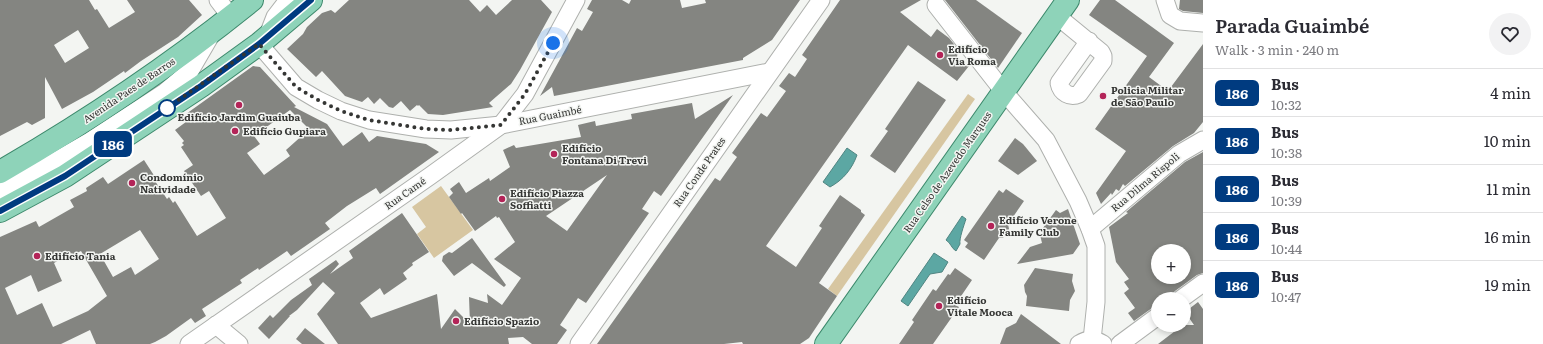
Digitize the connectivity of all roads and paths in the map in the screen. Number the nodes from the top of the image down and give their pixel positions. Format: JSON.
{"nodes":[{"id":1,"x":218,"y":0,"type":"edge"},
{"id":2,"x":252,"y":0,"type":"edge"},
{"id":3,"x":288,"y":0,"type":"edge"},
{"id":4,"x":311,"y":0,"type":"edge"},
{"id":5,"x":576,"y":0,"type":"edge"},
{"id":6,"x":821,"y":0,"type":"edge"},
{"id":7,"x":1165,"y":0,"type":"edge"},
{"id":8,"x":936,"y":5,"type":"dead end"},
{"id":9,"x":1063,"y":8,"type":"edge"},
{"id":10,"x":231,"y":17,"type":"junction"},
{"id":11,"x":1203,"y":23,"type":"edge"},
{"id":12,"x":213,"y":31,"type":"junction"},
{"id":13,"x":1089,"y":41,"type":"dead end"},
{"id":14,"x":263,"y":42,"type":"junction"},
{"id":15,"x":769,"y":72,"type":"junction"},
{"id":16,"x":1004,"y":92,"type":"junction"},
{"id":17,"x":501,"y":125,"type":"junction"},
{"id":18,"x":1203,"y":140,"type":"edge"},
{"id":19,"x":0,"y":172,"type":"edge"},
{"id":20,"x":0,"y":193,"type":"edge"},
{"id":21,"x":0,"y":211,"type":"edge"},
{"id":22,"x":1090,"y":229,"type":"junction"},
{"id":23,"x":1203,"y":283,"type":"edge"},
{"id":24,"x":1191,"y":292,"type":"edge"},
{"id":25,"x":1151,"y":321,"type":"edge"},
{"id":26,"x":216,"y":324,"type":"junction"},
{"id":27,"x":1092,"y":343,"type":"edge"},
{"id":28,"x":189,"y":344,"type":"edge"},
{"id":29,"x":239,"y":344,"type":"edge"},
{"id":30,"x":579,"y":344,"type":"edge"},
{"id":31,"x":826,"y":344,"type":"edge"},
{"id":32,"x":1120,"y":344,"type":"edge"}],
"edges":[{"from":1,"to":10,"type":"street"},
{"from":2,"to":10,"type":"main road","name":"Avenida Paes de Barros"},
{"from":3,"to":14,"type":"street"},
{"from":4,"to":14,"type":"main road"},
{"from":5,"to":17,"type":"street","name":"Rua Camé"},
{"from":6,"to":15,"type":"street","name":"Rua Conde Prates"},
{"from":7,"to":11,"type":"street"},
{"from":8,"to":16,"type":"street"},
{"from":9,"to":13,"type":"street"},
{"from":9,"to":16,"type":"main road","name":"Rua Celso de Azevedo Marques"},
{"from":10,"to":12,"type":"main road","name":"Avenida Paes de Barros"},
{"from":12,"to":19,"type":"main road","name":"Avenida Paes de Barros"},
{"from":12,"to":20,"type":"street"},
{"from":14,"to":17,"type":"street","name":"Rua Guaimbé"},
{"from":14,"to":21,"type":"main road"},
{"from":15,"to":17,"type":"street","name":"Rua Guaimbé"},
{"from":15,"to":30,"type":"street","name":"Rua Conde Prates"},
{"from":16,"to":22,"type":"street"},
{"from":16,"to":31,"type":"main road","name":"Rua Celso de Azevedo Marques"},
{"from":17,"to":26,"type":"street","name":"Rua Camé"},
{"from":18,"to":22,"type":"street","name":"Rua Dilma Rispoli"},
{"from":22,"to":27,"type":"street"},
{"from":23,"to":24,"type":"street"},
{"from":25,"to":32,"type":"street"},
{"from":26,"to":28,"type":"street","name":"Rua Camé"},
{"from":26,"to":29,"type":"street"}]}
